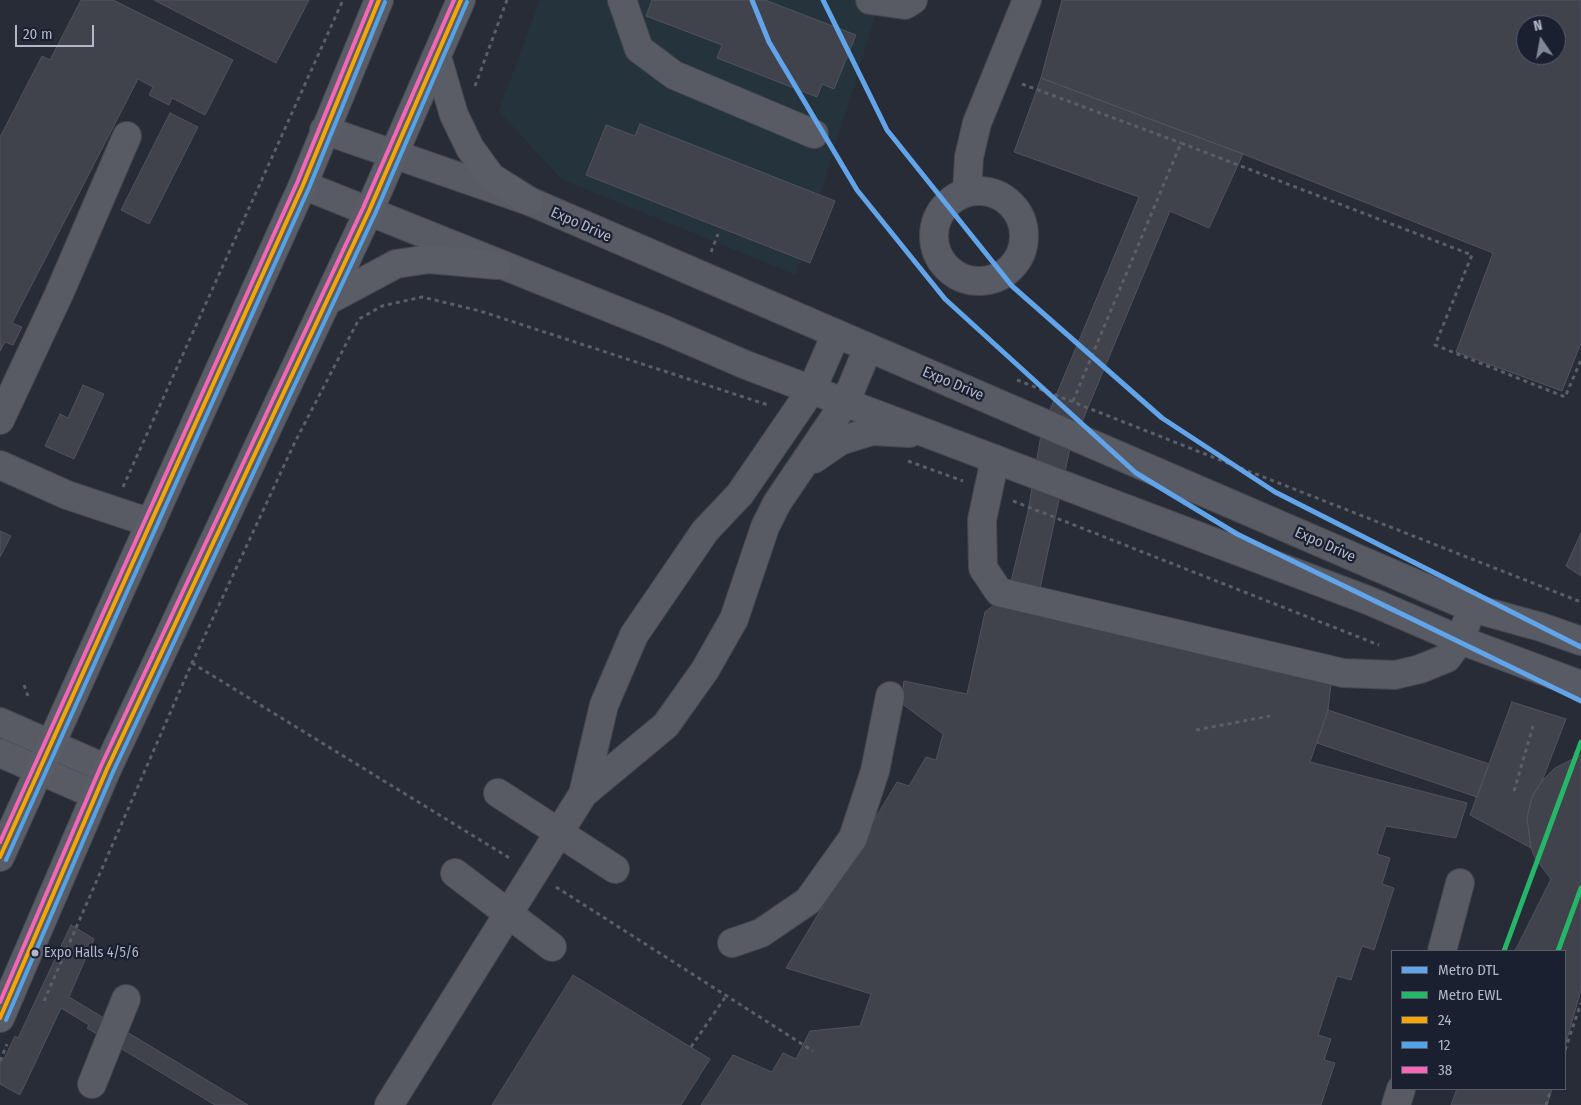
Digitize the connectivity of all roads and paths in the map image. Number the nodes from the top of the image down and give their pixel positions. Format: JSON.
{"nodes":[{"id":1,"x":343,"y":0,"type":"edge"},
{"id":2,"x":379,"y":0,"type":"edge"},
{"id":3,"x":461,"y":0,"type":"edge"},
{"id":4,"x":507,"y":0,"type":"edge"},
{"id":5,"x":622,"y":0,"type":"edge"},
{"id":6,"x":870,"y":0,"type":"edge"},
{"id":7,"x":913,"y":0,"type":"edge"},
{"id":8,"x":1027,"y":0,"type":"edge"},
{"id":9,"x":437,"y":57,"type":"junction"},
{"id":10,"x":997,"y":74,"type":"junction"},
{"id":11,"x":474,"y":88,"type":"dead end"},
{"id":12,"x":324,"y":130,"type":"junction"},
{"id":13,"x":814,"y":134,"type":"dead end"},
{"id":14,"x":127,"y":136,"type":"dead end"},
{"id":15,"x":1181,"y":143,"type":"junction"},
{"id":16,"x":393,"y":155,"type":"junction"},
{"id":17,"x":303,"y":185,"type":"junction"},
{"id":18,"x":967,"y":192,"type":"dead end"},
{"id":19,"x":529,"y":201,"type":"junction"},
{"id":20,"x":369,"y":211,"type":"junction"},
{"id":21,"x":718,"y":234,"type":"dead end"},
{"id":22,"x":712,"y":250,"type":"dead end"},
{"id":23,"x":497,"y":264,"type":"junction"},
{"id":24,"x":327,"y":301,"type":"junction"},
{"id":25,"x":836,"y":334,"type":"junction"},
{"id":26,"x":868,"y":348,"type":"junction"},
{"id":27,"x":1581,"y":360,"type":"edge"},
{"id":28,"x":1008,"y":376,"type":"dead end"},
{"id":29,"x":812,"y":389,"type":"junction"},
{"id":30,"x":846,"y":401,"type":"junction"},
{"id":31,"x":1073,"y":401,"type":"junction"},
{"id":32,"x":775,"y":404,"type":"dead end"},
{"id":33,"x":0,"y":420,"type":"edge"},
{"id":34,"x":933,"y":434,"type":"junction"},
{"id":35,"x":995,"y":459,"type":"junction"},
{"id":36,"x":906,"y":461,"type":"dead end"},
{"id":37,"x":0,"y":465,"type":"edge"},
{"id":38,"x":989,"y":490,"type":"junction"},
{"id":39,"x":777,"y":503,"type":"junction"},
{"id":40,"x":111,"y":511,"type":"junction"},
{"id":41,"x":151,"y":523,"type":"junction"},
{"id":42,"x":1581,"y":602,"type":"edge"},
{"id":43,"x":1472,"y":608,"type":"junction"},
{"id":44,"x":1541,"y":627,"type":"junction"},
{"id":45,"x":1460,"y":640,"type":"junction"},
{"id":46,"x":1581,"y":641,"type":"edge"},
{"id":47,"x":1380,"y":646,"type":"dead end"},
{"id":48,"x":192,"y":663,"type":"junction"},
{"id":49,"x":1528,"y":664,"type":"junction"},
{"id":50,"x":24,"y":685,"type":"dead end"},
{"id":51,"x":1581,"y":685,"type":"edge"},
{"id":52,"x":28,"y":696,"type":"dead end"},
{"id":53,"x":890,"y":696,"type":"dead end"},
{"id":54,"x":1270,"y":716,"type":"dead end"},
{"id":55,"x":0,"y":722,"type":"edge"},
{"id":56,"x":1533,"y":726,"type":"dead end"},
{"id":57,"x":1196,"y":730,"type":"dead end"},
{"id":58,"x":49,"y":745,"type":"junction"},
{"id":59,"x":0,"y":753,"type":"edge"},
{"id":60,"x":107,"y":769,"type":"junction"},
{"id":61,"x":38,"y":770,"type":"junction"},
{"id":62,"x":1514,"y":791,"type":"dead end"},
{"id":63,"x":498,"y":794,"type":"dead end"},
{"id":64,"x":583,"y":794,"type":"junction"},
{"id":65,"x":96,"y":795,"type":"junction"},
{"id":66,"x":559,"y":831,"type":"junction"},
{"id":67,"x":0,"y":857,"type":"edge"},
{"id":68,"x":615,"y":869,"type":"dead end"},
{"id":69,"x":455,"y":873,"type":"dead end"},
{"id":70,"x":534,"y":873,"type":"junction"},
{"id":71,"x":1460,"y":883,"type":"dead end"},
{"id":72,"x":507,"y":914,"type":"junction"},
{"id":73,"x":732,"y":943,"type":"dead end"},
{"id":74,"x":552,"y":947,"type":"dead end"},
{"id":75,"x":1442,"y":950,"type":"edge"},
{"id":76,"x":726,"y":996,"type":"junction"},
{"id":77,"x":126,"y":999,"type":"dead end"},
{"id":78,"x":44,"y":1001,"type":"dead end"},
{"id":79,"x":1581,"y":1003,"type":"edge"},
{"id":80,"x":0,"y":1018,"type":"edge"},
{"id":81,"x":692,"y":1047,"type":"dead end"},
{"id":82,"x":1566,"y":1047,"type":"edge"},
{"id":83,"x":813,"y":1051,"type":"dead end"},
{"id":84,"x":92,"y":1084,"type":"dead end"},
{"id":85,"x":1401,"y":1090,"type":"edge"},
{"id":86,"x":1552,"y":1090,"type":"edge"},
{"id":87,"x":389,"y":1105,"type":"edge"},
{"id":88,"x":1396,"y":1105,"type":"edge"},
{"id":89,"x":1546,"y":1105,"type":"edge"}],
"edges":[{"from":1,"to":40,"type":"path"},
{"from":2,"to":12,"type":"main road"},
{"from":3,"to":9,"type":"main road"},
{"from":4,"to":11,"type":"path"},
{"from":5,"to":13,"type":"street"},
{"from":6,"to":7,"type":"street"},
{"from":8,"to":10,"type":"street"},
{"from":9,"to":16,"type":"main road"},
{"from":9,"to":19,"type":"main road"},
{"from":10,"to":15,"type":"path"},
{"from":10,"to":18,"type":"street"},
{"from":12,"to":16,"type":"street","name":"Expo Drive"},
{"from":12,"to":17,"type":"main road"},
{"from":14,"to":33,"type":"street"},
{"from":15,"to":27,"type":"path"},
{"from":15,"to":31,"type":"path"},
{"from":16,"to":19,"type":"street","name":"Expo Drive"},
{"from":16,"to":20,"type":"main road"},
{"from":17,"to":20,"type":"street"},
{"from":17,"to":41,"type":"main road"},
{"from":19,"to":25,"type":"street","name":"Expo Drive"},
{"from":20,"to":23,"type":"street"},
{"from":20,"to":24,"type":"main road"},
{"from":21,"to":22,"type":"path"},
{"from":23,"to":24,"type":"main road"},
{"from":23,"to":29,"type":"street"},
{"from":24,"to":60,"type":"main road"},
{"from":25,"to":26,"type":"street","name":"Expo Drive"},
{"from":25,"to":29,"type":"street"},
{"from":26,"to":30,"type":"street"},
{"from":26,"to":43,"type":"street","name":"Expo Drive"},
{"from":28,"to":31,"type":"path"},
{"from":29,"to":30,"type":"street"},
{"from":29,"to":64,"type":"street"},
{"from":30,"to":34,"type":"street"},
{"from":30,"to":39,"type":"street"},
{"from":31,"to":42,"type":"path"},
{"from":32,"to":48,"type":"path"},
{"from":34,"to":35,"type":"street"},
{"from":34,"to":39,"type":"street"},
{"from":35,"to":38,"type":"street"},
{"from":35,"to":45,"type":"street"},
{"from":36,"to":38,"type":"path"},
{"from":37,"to":40,"type":"street"},
{"from":38,"to":45,"type":"street"},
{"from":38,"to":47,"type":"path"},
{"from":39,"to":64,"type":"street"},
{"from":40,"to":41,"type":"street"},
{"from":41,"to":58,"type":"main road"},
{"from":43,"to":44,"type":"street","name":"Expo Drive"},
{"from":43,"to":45,"type":"street"},
{"from":44,"to":46,"type":"street","name":"Expo Drive"},
{"from":44,"to":49,"type":"street"},
{"from":45,"to":49,"type":"street"},
{"from":48,"to":70,"type":"path"},
{"from":48,"to":78,"type":"path"},
{"from":49,"to":51,"type":"street"},
{"from":50,"to":52,"type":"path"},
{"from":53,"to":73,"type":"street"},
{"from":54,"to":57,"type":"path"},
{"from":55,"to":58,"type":"street"},
{"from":56,"to":62,"type":"path"},
{"from":58,"to":60,"type":"street"},
{"from":58,"to":61,"type":"main road"},
{"from":59,"to":61,"type":"street"},
{"from":60,"to":65,"type":"main road"},
{"from":61,"to":65,"type":"street"},
{"from":61,"to":67,"type":"main road"},
{"from":63,"to":66,"type":"street"},
{"from":64,"to":66,"type":"street"},
{"from":65,"to":80,"type":"main road"},
{"from":66,"to":68,"type":"street"},
{"from":66,"to":70,"type":"street"},
{"from":69,"to":72,"type":"street"},
{"from":70,"to":72,"type":"street"},
{"from":70,"to":76,"type":"path"},
{"from":71,"to":75,"type":"street"},
{"from":72,"to":74,"type":"street"},
{"from":72,"to":87,"type":"street"},
{"from":76,"to":81,"type":"path"},
{"from":76,"to":83,"type":"path"},
{"from":77,"to":84,"type":"street"},
{"from":79,"to":82,"type":"path"},
{"from":85,"to":88,"type":"street"},
{"from":86,"to":89,"type":"path"}]}
